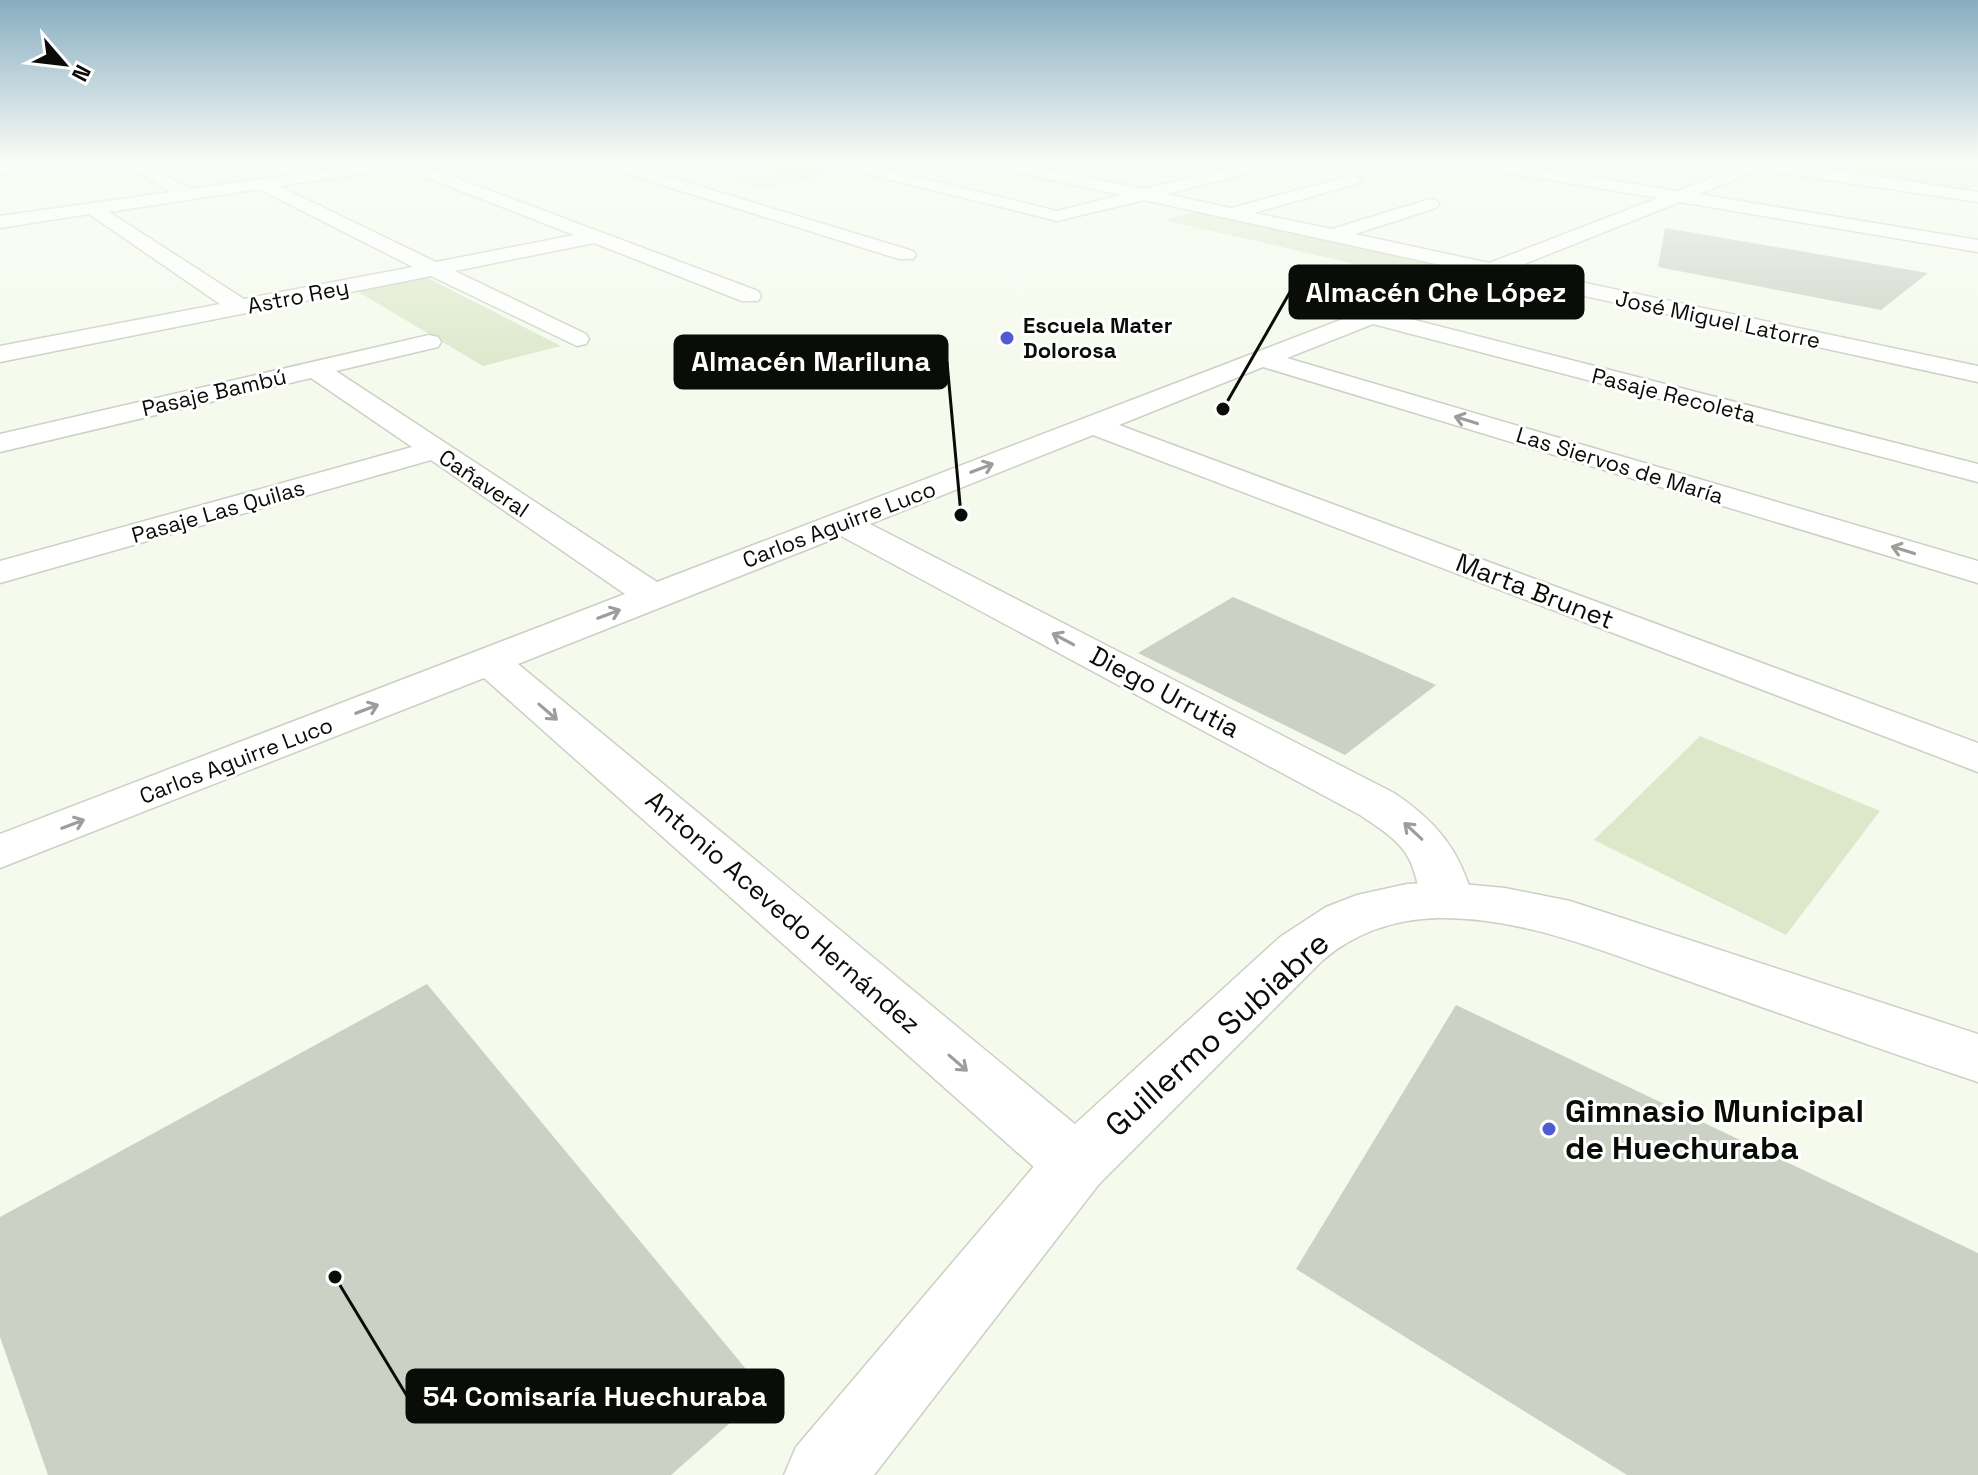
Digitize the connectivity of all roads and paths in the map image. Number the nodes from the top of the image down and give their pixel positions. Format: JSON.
{"nodes":[{"id":1,"x":124,"y":230,"type":"edge"},
{"id":2,"x":354,"y":230,"type":"edge"},
{"id":3,"x":578,"y":230,"type":"edge"},
{"id":4,"x":824,"y":230,"type":"edge"},
{"id":5,"x":1306,"y":230,"type":"edge"},
{"id":6,"x":1348,"y":230,"type":"edge"},
{"id":7,"x":1592,"y":230,"type":"edge"},
{"id":8,"x":1881,"y":230,"type":"edge"},
{"id":9,"x":1331,"y":235,"type":"junction"},
{"id":10,"x":596,"y":237,"type":"junction"},
{"id":11,"x":1978,"y":246,"type":"edge"},
{"id":12,"x":906,"y":255,"type":"dead end"},
{"id":13,"x":434,"y":269,"type":"junction"},
{"id":14,"x":1490,"y":270,"type":"junction"},
{"id":15,"x":750,"y":296,"type":"dead end"},
{"id":16,"x":240,"y":307,"type":"junction"},
{"id":17,"x":1371,"y":316,"type":"junction"},
{"id":18,"x":577,"y":339,"type":"dead end"},
{"id":19,"x":429,"y":342,"type":"dead end"},
{"id":20,"x":2,"y":351,"type":"edge"},
{"id":21,"x":1262,"y":359,"type":"junction"},
{"id":22,"x":315,"y":369,"type":"junction"},
{"id":23,"x":1978,"y":374,"type":"edge"},
{"id":24,"x":1092,"y":425,"type":"junction"},
{"id":25,"x":0,"y":443,"type":"edge"},
{"id":26,"x":435,"y":450,"type":"junction"},
{"id":27,"x":1978,"y":473,"type":"edge"},
{"id":28,"x":842,"y":523,"type":"junction"},
{"id":29,"x":0,"y":572,"type":"edge"},
{"id":30,"x":1978,"y":572,"type":"edge"},
{"id":31,"x":653,"y":596,"type":"junction"},
{"id":32,"x":489,"y":661,"type":"junction"},
{"id":33,"x":1978,"y":758,"type":"edge"},
{"id":34,"x":0,"y":852,"type":"edge"},
{"id":35,"x":1447,"y":899,"type":"junction"},
{"id":36,"x":1978,"y":1058,"type":"edge"},
{"id":37,"x":1076,"y":1164,"type":"junction"},
{"id":38,"x":824,"y":1475,"type":"edge"}],
"edges":[{"from":1,"to":16,"type":"street"},
{"from":2,"to":13,"type":"street"},
{"from":3,"to":10,"type":"street"},
{"from":4,"to":12,"type":"street"},
{"from":5,"to":9,"type":"street","name":"José Miguel Latorre"},
{"from":6,"to":9,"type":"street"},
{"from":7,"to":14,"type":"street","name":"Carlos Aguirre Luco"},
{"from":8,"to":11,"type":"street"},
{"from":9,"to":14,"type":"street","name":"José Miguel Latorre"},
{"from":10,"to":13,"type":"street","name":"Astro Rey"},
{"from":10,"to":15,"type":"street"},
{"from":13,"to":16,"type":"street","name":"Astro Rey"},
{"from":13,"to":18,"type":"street"},
{"from":14,"to":17,"type":"street","name":"Carlos Aguirre Luco"},
{"from":14,"to":23,"type":"street","name":"José Miguel Latorre"},
{"from":16,"to":20,"type":"street","name":"Astro Rey"},
{"from":17,"to":21,"type":"street","name":"Carlos Aguirre Luco"},
{"from":17,"to":27,"type":"street","name":"Pasaje Recoleta"},
{"from":19,"to":22,"type":"street","name":"Pasaje Bambú"},
{"from":21,"to":24,"type":"street","name":"Carlos Aguirre Luco"},
{"from":30,"to":21,"type":"street","name":"Las Siervos de María","one_way":true},
{"from":22,"to":25,"type":"street","name":"Pasaje Bambú"},
{"from":22,"to":26,"type":"street","name":"Cañaveral"},
{"from":28,"to":24,"type":"street","name":"Carlos Aguirre Luco","one_way":true},
{"from":24,"to":33,"type":"street","name":"Marta Brunet"},
{"from":26,"to":29,"type":"street","name":"Pasaje Las Quilas"},
{"from":26,"to":31,"type":"street","name":"Cañaveral"},
{"from":28,"to":31,"type":"street","name":"Carlos Aguirre Luco"},
{"from":35,"to":28,"type":"street","name":"Diego Urrutia","one_way":true},
{"from":32,"to":31,"type":"street","name":"Carlos Aguirre Luco","one_way":true},
{"from":34,"to":32,"type":"street","name":"Carlos Aguirre Luco","one_way":true},
{"from":32,"to":37,"type":"street","name":"Antonio Acevedo Hernández","one_way":true},
{"from":35,"to":36,"type":"street","name":"Guillermo Subiabre"},
{"from":35,"to":37,"type":"street","name":"Guillermo Subiabre"},
{"from":37,"to":38,"type":"street","name":"Guillermo Subiabre"}]}
